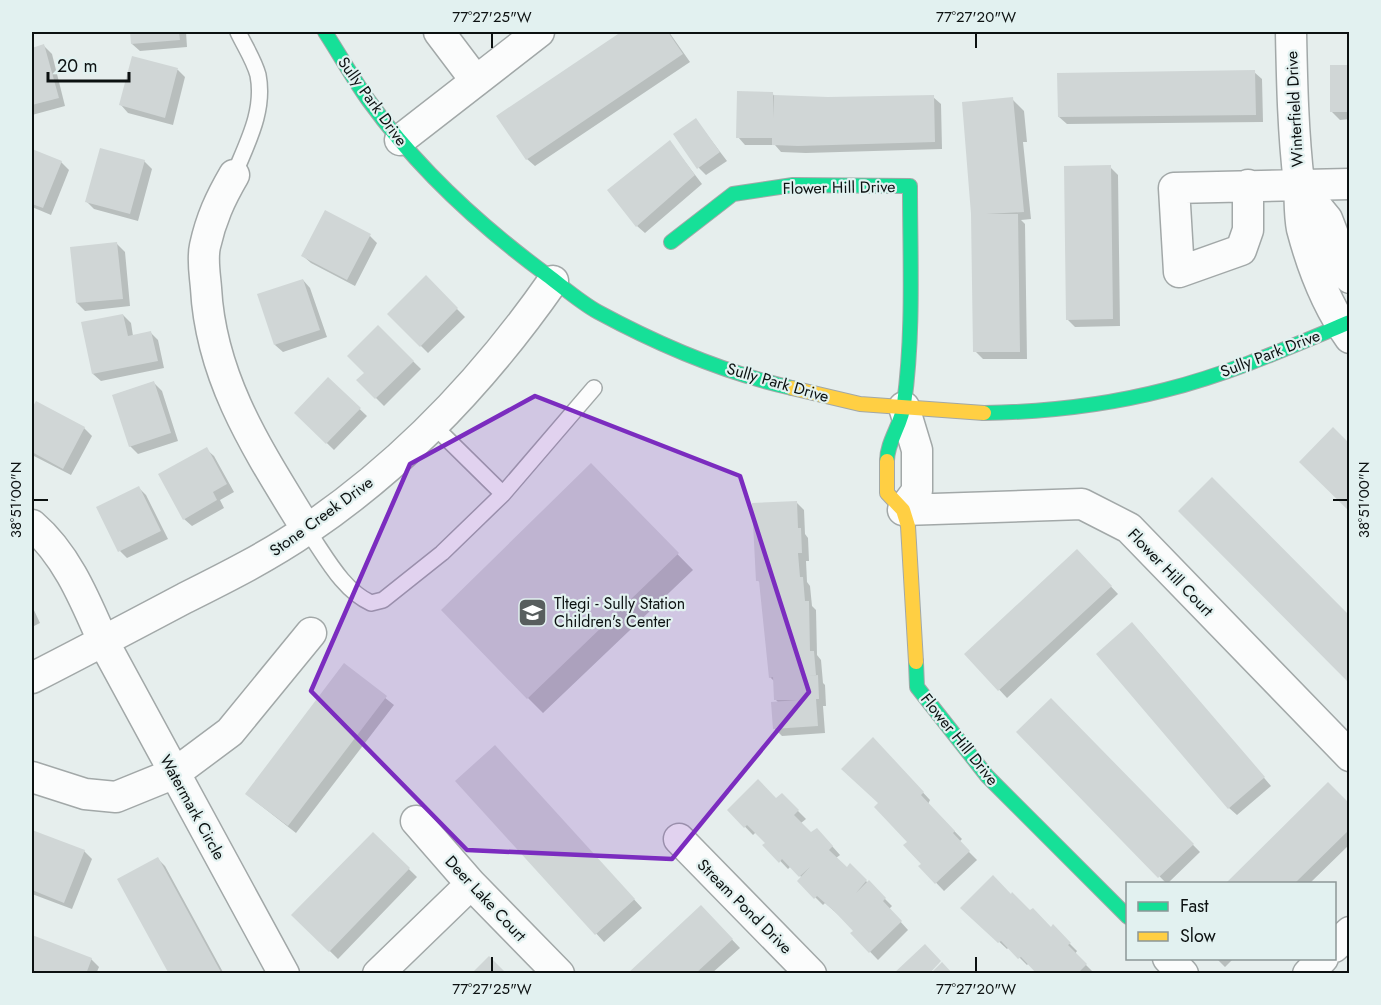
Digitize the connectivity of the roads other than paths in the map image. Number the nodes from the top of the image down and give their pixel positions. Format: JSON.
{"nodes":[{"id":1,"x":238,"y":32,"type":"edge"},
{"id":2,"x":325,"y":32,"type":"edge"},
{"id":3,"x":439,"y":32,"type":"edge"},
{"id":4,"x":539,"y":32,"type":"edge"},
{"id":5,"x":1291,"y":32,"type":"edge"},
{"id":6,"x":476,"y":81,"type":"junction"},
{"id":7,"x":400,"y":140,"type":"junction"},
{"id":8,"x":234,"y":175,"type":"joint"},
{"id":9,"x":1350,"y":184,"type":"edge"},
{"id":10,"x":1248,"y":185,"type":"dead end"},
{"id":11,"x":1299,"y":185,"type":"junction"},
{"id":12,"x":671,"y":242,"type":"dead end"},
{"id":13,"x":1350,"y":278,"type":"edge"},
{"id":14,"x":553,"y":281,"type":"junction"},
{"id":15,"x":1347,"y":329,"type":"edge"},
{"id":16,"x":594,"y":388,"type":"dead end"},
{"id":17,"x":904,"y":407,"type":"junction"},
{"id":18,"x":434,"y":426,"type":"junction"},
{"id":19,"x":503,"y":494,"type":"junction"},
{"id":20,"x":903,"y":510,"type":"junction"},
{"id":21,"x":32,"y":525,"type":"edge"},
{"id":22,"x":307,"y":530,"type":"junction"},
{"id":23,"x":311,"y":633,"type":"dead end"},
{"id":24,"x":103,"y":641,"type":"junction"},
{"id":25,"x":32,"y":678,"type":"edge"},
{"id":26,"x":1350,"y":756,"type":"edge"},
{"id":27,"x":175,"y":773,"type":"junction"},
{"id":28,"x":32,"y":777,"type":"edge"},
{"id":29,"x":416,"y":821,"type":"dead end"},
{"id":30,"x":679,"y":839,"type":"dead end"},
{"id":31,"x":471,"y":884,"type":"junction"},
{"id":32,"x":1126,"y":915,"type":"edge"},
{"id":33,"x":1350,"y":932,"type":"edge"},
{"id":34,"x":1336,"y":946,"type":"edge"},
{"id":35,"x":1170,"y":960,"type":"edge"},
{"id":36,"x":1321,"y":960,"type":"edge"},
{"id":37,"x":799,"y":970,"type":"edge"},
{"id":38,"x":284,"y":974,"type":"edge"},
{"id":39,"x":378,"y":974,"type":"edge"},
{"id":40,"x":559,"y":974,"type":"edge"},
{"id":41,"x":1183,"y":974,"type":"edge"},
{"id":42,"x":1308,"y":974,"type":"edge"}],
"edges":[{"from":1,"to":8,"type":"lane"},
{"from":2,"to":7,"type":"street","name":"Sully Park Drive"},
{"from":3,"to":6,"type":"street"},
{"from":4,"to":6,"type":"street"},
{"from":5,"to":11,"type":"street","name":"Winterfield Drive"},
{"from":6,"to":7,"type":"street"},
{"from":7,"to":14,"type":"street","name":"Sully Park Drive"},
{"from":8,"to":22,"type":"street"},
{"from":9,"to":11,"type":"street"},
{"from":10,"to":11,"type":"street"},
{"from":11,"to":13,"type":"street","name":"Winterfield Drive"},
{"from":11,"to":15,"type":"street","name":"Winterfield Drive"},
{"from":12,"to":17,"type":"street","name":"Flower Hill Drive"},
{"from":14,"to":17,"type":"street","name":"Sully Park Drive"},
{"from":14,"to":18,"type":"street","name":"Stone Creek Drive"},
{"from":15,"to":17,"type":"street","name":"Sully Park Drive"},
{"from":16,"to":19,"type":"lane"},
{"from":17,"to":20,"type":"street","name":"Flower Hill Drive"},
{"from":18,"to":19,"type":"lane"},
{"from":18,"to":22,"type":"street","name":"Stone Creek Drive"},
{"from":19,"to":22,"type":"lane"},
{"from":20,"to":26,"type":"street","name":"Flower Hill Court"},
{"from":20,"to":32,"type":"street","name":"Flower Hill Drive"},
{"from":21,"to":24,"type":"street","name":"Watermark Circle"},
{"from":22,"to":24,"type":"street","name":"Stone Creek Drive"},
{"from":23,"to":27,"type":"street"},
{"from":24,"to":25,"type":"street","name":"Stone Creek Drive"},
{"from":24,"to":27,"type":"street","name":"Watermark Circle"},
{"from":27,"to":28,"type":"street"},
{"from":27,"to":38,"type":"street","name":"Watermark Circle"},
{"from":29,"to":31,"type":"street","name":"Deer Lake Court"},
{"from":30,"to":37,"type":"street","name":"Stream Pond Drive"},
{"from":31,"to":39,"type":"street"},
{"from":31,"to":40,"type":"street","name":"Deer Lake Court"},
{"from":33,"to":34,"type":"street"},
{"from":35,"to":41,"type":"street"},
{"from":36,"to":42,"type":"street"}]}
